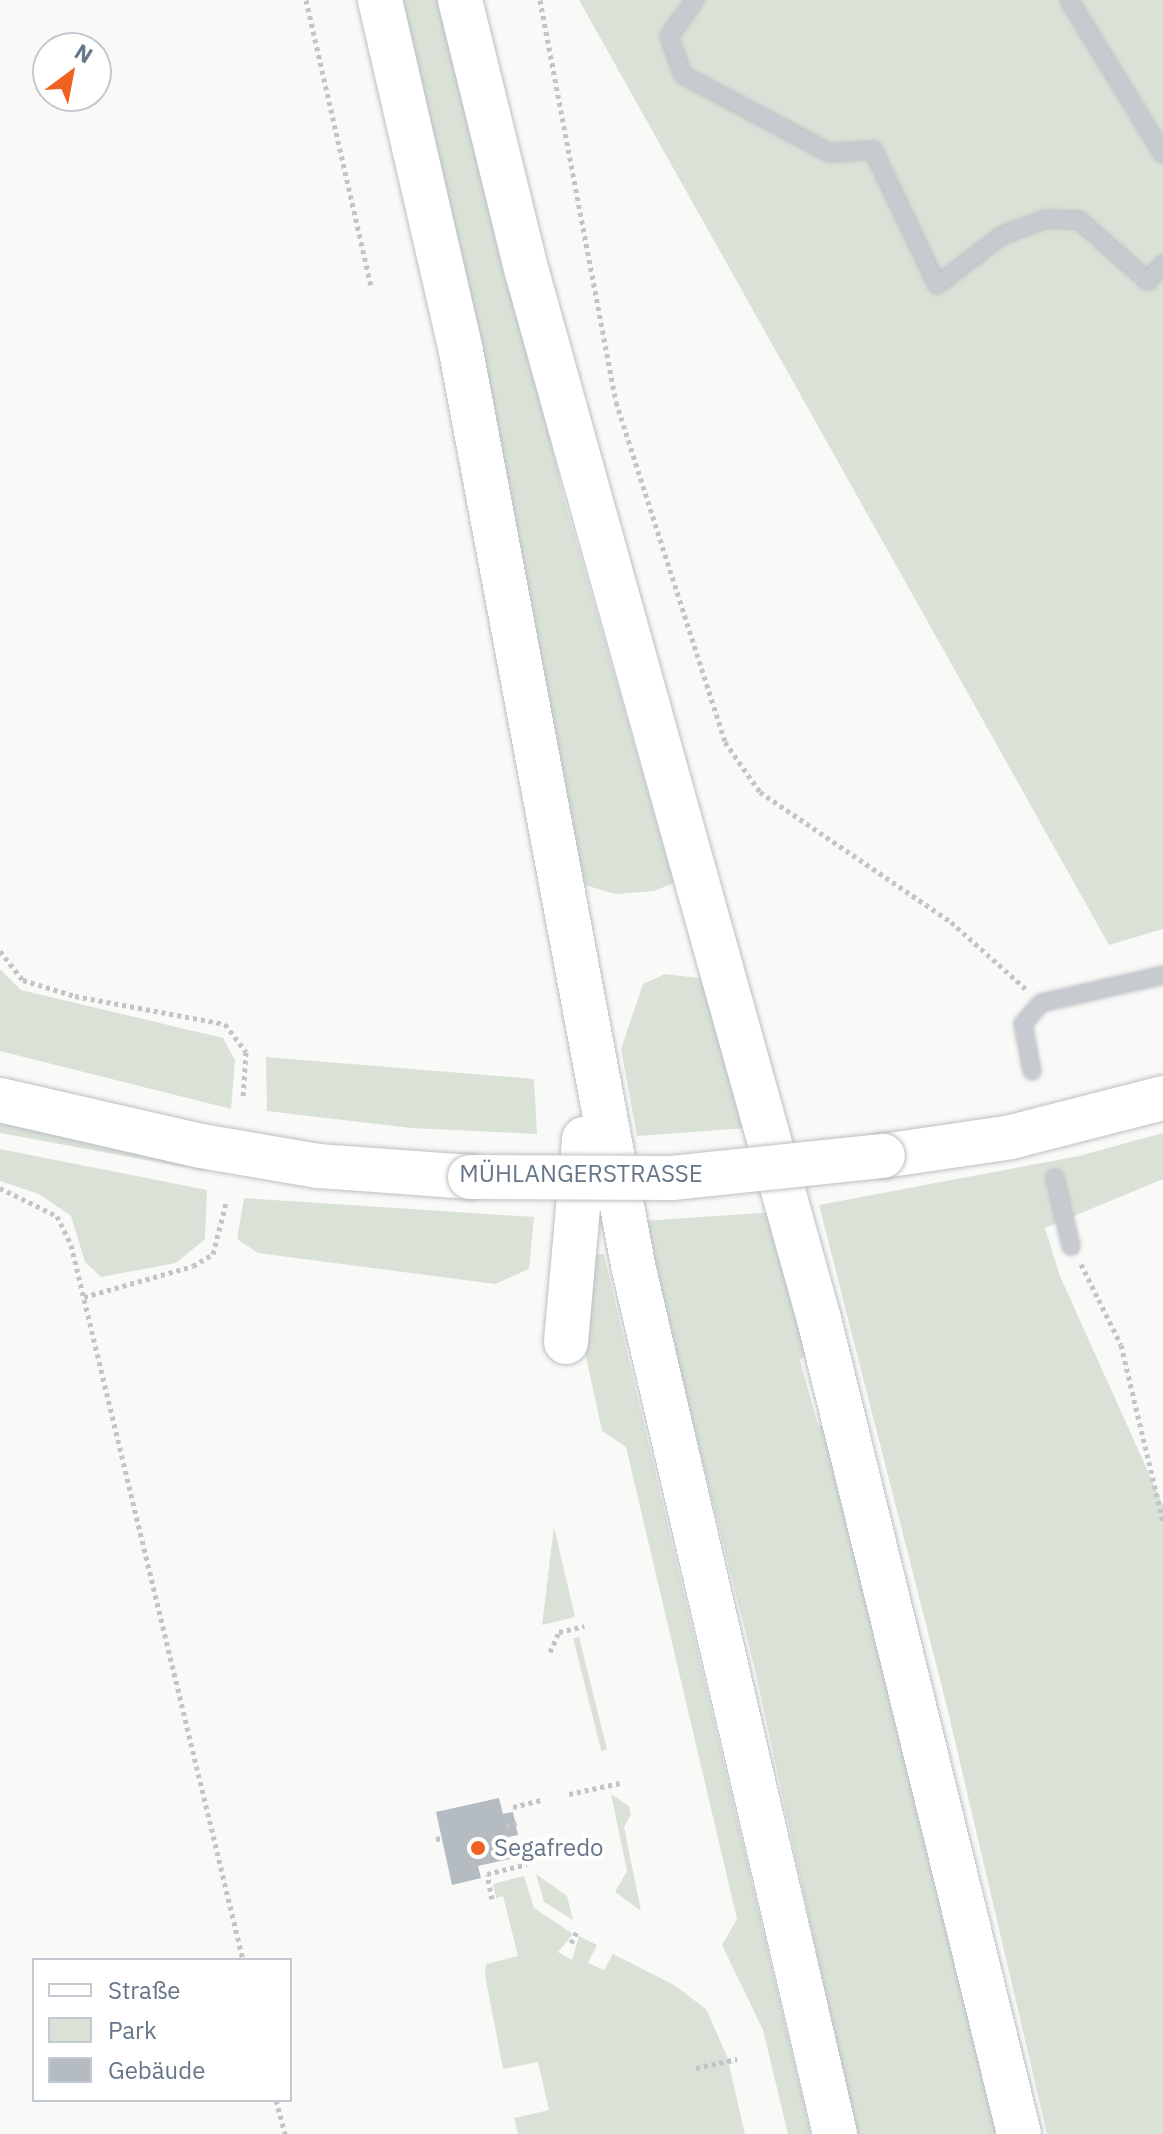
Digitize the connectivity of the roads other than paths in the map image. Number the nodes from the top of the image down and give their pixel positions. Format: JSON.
{"nodes":[{"id":1,"x":380,"y":0,"type":"edge"},
{"id":2,"x":460,"y":0,"type":"edge"},
{"id":3,"x":695,"y":0,"type":"edge"},
{"id":4,"x":1069,"y":0,"type":"edge"},
{"id":5,"x":1163,"y":154,"type":"edge"},
{"id":6,"x":1163,"y":264,"type":"edge"},
{"id":7,"x":1163,"y":975,"type":"edge"},
{"id":8,"x":592,"y":1053,"type":"junction"},
{"id":9,"x":1032,"y":1071,"type":"dead end"},
{"id":10,"x":1163,"y":1098,"type":"edge"},
{"id":11,"x":0,"y":1100,"type":"edge"},
{"id":12,"x":1055,"y":1178,"type":"dead end"},
{"id":13,"x":1071,"y":1246,"type":"road end"},
{"id":14,"x":566,"y":1342,"type":"dead end"},
{"id":15,"x":835,"y":2134,"type":"edge"},
{"id":16,"x":1019,"y":2134,"type":"edge"}],
"edges":[{"from":1,"to":8,"type":"main road"},
{"from":2,"to":16,"type":"main road"},
{"from":3,"to":6,"type":"lane"},
{"from":4,"to":5,"type":"lane"},
{"from":7,"to":9,"type":"lane"},
{"from":8,"to":14,"type":"main road"},
{"from":8,"to":15,"type":"main road"},
{"from":10,"to":11,"type":"main road","name":"MÜHLANGERSTRASSE","bridge":true},
{"from":12,"to":13,"type":"lane"}]}
